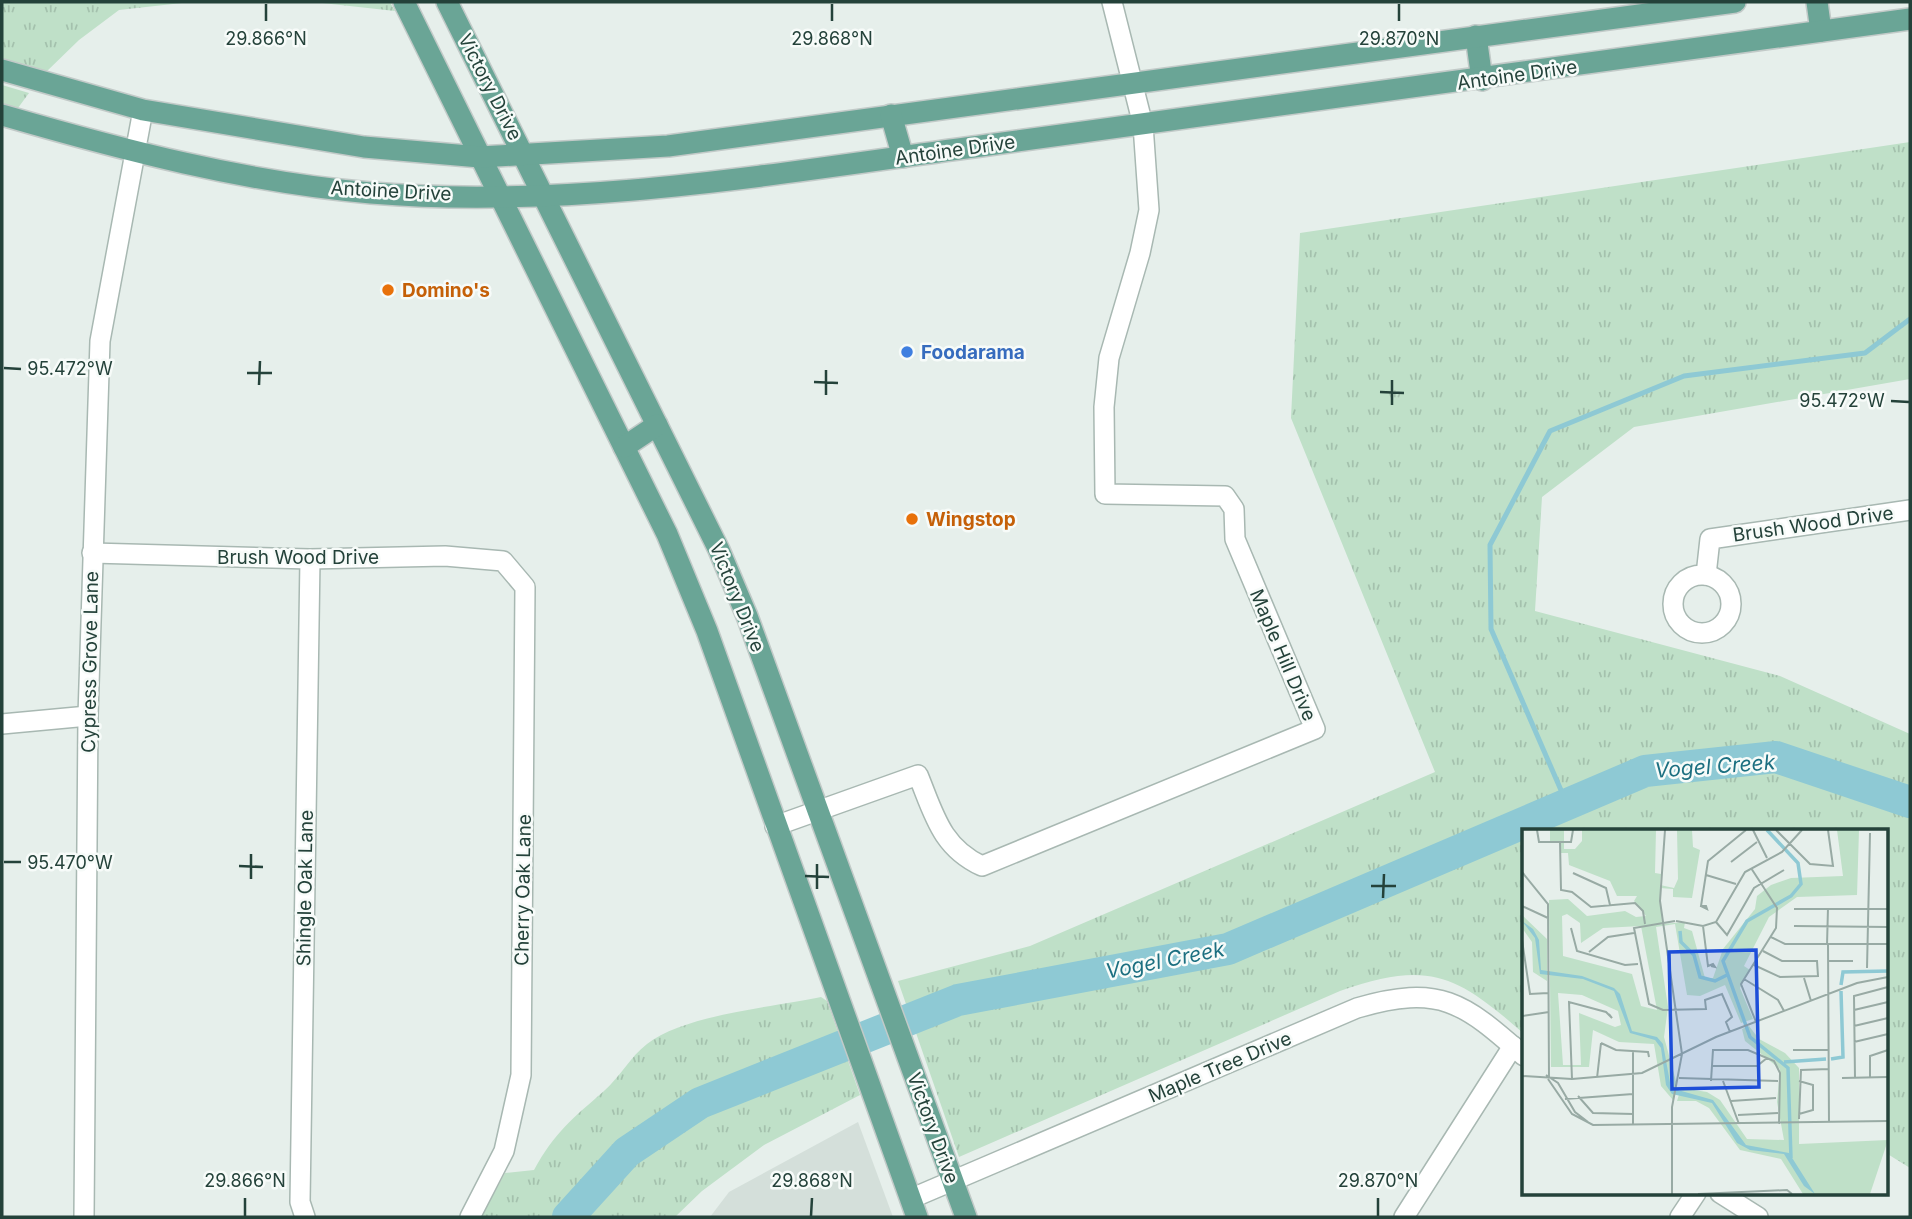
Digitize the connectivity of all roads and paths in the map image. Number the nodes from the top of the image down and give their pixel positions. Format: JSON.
{"nodes":[{"id":1,"x":404,"y":2,"type":"edge"},
{"id":2,"x":447,"y":2,"type":"edge"},
{"id":3,"x":1112,"y":2,"type":"edge"},
{"id":4,"x":1735,"y":2,"type":"edge"},
{"id":5,"x":1817,"y":2,"type":"edge"},
{"id":6,"x":1910,"y":19,"type":"edge"},
{"id":7,"x":1821,"y":31,"type":"junction"},
{"id":8,"x":1476,"y":36,"type":"junction"},
{"id":9,"x":6,"y":71,"type":"edge"},
{"id":10,"x":1482,"y":80,"type":"junction"},
{"id":11,"x":1132,"y":81,"type":"junction"},
{"id":12,"x":143,"y":110,"type":"junction"},
{"id":13,"x":2,"y":115,"type":"edge"},
{"id":14,"x":891,"y":115,"type":"junction"},
{"id":15,"x":1143,"y":125,"type":"junction"},
{"id":16,"x":135,"y":154,"type":"junction"},
{"id":17,"x":524,"y":155,"type":"junction"},
{"id":18,"x":480,"y":157,"type":"junction"},
{"id":19,"x":902,"y":157,"type":"junction"},
{"id":20,"x":499,"y":196,"type":"junction"},
{"id":21,"x":545,"y":198,"type":"junction"},
{"id":22,"x":656,"y":425,"type":"junction"},
{"id":23,"x":624,"y":447,"type":"junction"},
{"id":24,"x":1910,"y":510,"type":"edge"},
{"id":25,"x":92,"y":553,"type":"junction"},
{"id":26,"x":310,"y":559,"type":"junction"},
{"id":27,"x":503,"y":561,"type":"joint"},
{"id":28,"x":1706,"y":575,"type":"dead end"},
{"id":29,"x":88,"y":716,"type":"junction"},
{"id":30,"x":2,"y":724,"type":"edge"},
{"id":31,"x":816,"y":811,"type":"junction"},
{"id":32,"x":775,"y":826,"type":"junction"},
{"id":33,"x":1518,"y":1051,"type":"edge"},
{"id":34,"x":953,"y":1182,"type":"junction"},
{"id":35,"x":1695,"y":1194,"type":"edge"},
{"id":36,"x":1722,"y":1194,"type":"edge"},
{"id":37,"x":914,"y":1208,"type":"edge"},
{"id":38,"x":83,"y":1217,"type":"edge"},
{"id":39,"x":305,"y":1217,"type":"edge"},
{"id":40,"x":470,"y":1217,"type":"edge"},
{"id":41,"x":966,"y":1217,"type":"edge"},
{"id":42,"x":1404,"y":1217,"type":"edge"},
{"id":43,"x":1681,"y":1217,"type":"edge"},
{"id":44,"x":1758,"y":1217,"type":"edge"}],
"edges":[{"from":1,"to":18,"type":"main road","name":"Victory Drive"},
{"from":2,"to":17,"type":"main road","name":"Victory Drive"},
{"from":3,"to":11,"type":"street"},
{"from":4,"to":8,"type":"main road","name":"Antoine Drive"},
{"from":5,"to":7,"type":"main road"},
{"from":6,"to":7,"type":"main road","name":"Antoine Drive"},
{"from":7,"to":10,"type":"main road","name":"Antoine Drive"},
{"from":8,"to":10,"type":"main road"},
{"from":8,"to":11,"type":"main road","name":"Antoine Drive"},
{"from":9,"to":12,"type":"main road","name":"Antoine Drive"},
{"from":10,"to":15,"type":"main road","name":"Antoine Drive"},
{"from":11,"to":14,"type":"main road","name":"Antoine Drive"},
{"from":11,"to":15,"type":"street"},
{"from":12,"to":16,"type":"street","name":"Cypress Grove Lane"},
{"from":12,"to":18,"type":"main road","name":"Antoine Drive"},
{"from":13,"to":16,"type":"main road","name":"Antoine Drive"},
{"from":14,"to":17,"type":"main road","name":"Antoine Drive"},
{"from":14,"to":19,"type":"main road"},
{"from":15,"to":19,"type":"main road","name":"Antoine Drive"},
{"from":15,"to":31,"type":"street","name":"Maple Hill Drive"},
{"from":16,"to":20,"type":"main road","name":"Antoine Drive"},
{"from":16,"to":25,"type":"street","name":"Cypress Grove Lane"},
{"from":17,"to":18,"type":"main road","name":"Antoine Drive"},
{"from":17,"to":21,"type":"main road","name":"Victory Drive"},
{"from":18,"to":20,"type":"main road","name":"Victory Drive"},
{"from":19,"to":21,"type":"main road","name":"Antoine Drive"},
{"from":20,"to":21,"type":"main road","name":"Antoine Drive"},
{"from":20,"to":23,"type":"main road","name":"Victory Drive"},
{"from":21,"to":22,"type":"main road","name":"Victory Drive"},
{"from":22,"to":23,"type":"main road"},
{"from":22,"to":31,"type":"main road","name":"Victory Drive"},
{"from":23,"to":32,"type":"main road","name":"Victory Drive"},
{"from":24,"to":28,"type":"street","name":"Brush Wood Drive"},
{"from":25,"to":26,"type":"street","name":"Brush Wood Drive"},
{"from":25,"to":29,"type":"street","name":"Cypress Grove Lane"},
{"from":26,"to":27,"type":"street","name":"Brush Wood Drive"},
{"from":26,"to":39,"type":"street","name":"Shingle Oak Lane"},
{"from":27,"to":40,"type":"street","name":"Cherry Oak Lane"},
{"from":29,"to":30,"type":"street"},
{"from":29,"to":38,"type":"street","name":"Cypress Grove Lane"},
{"from":31,"to":32,"type":"street","name":"Maple Hill Drive"},
{"from":31,"to":34,"type":"main road","name":"Victory Drive"},
{"from":32,"to":37,"type":"main road","name":"Victory Drive"},
{"from":33,"to":34,"type":"street","name":"Maple Tree Drive"},
{"from":33,"to":42,"type":"street"},
{"from":34,"to":37,"type":"street","name":"Maple Tree Drive"},
{"from":34,"to":41,"type":"main road","name":"Victory Drive"},
{"from":35,"to":43,"type":"street"},
{"from":36,"to":44,"type":"street"}]}
